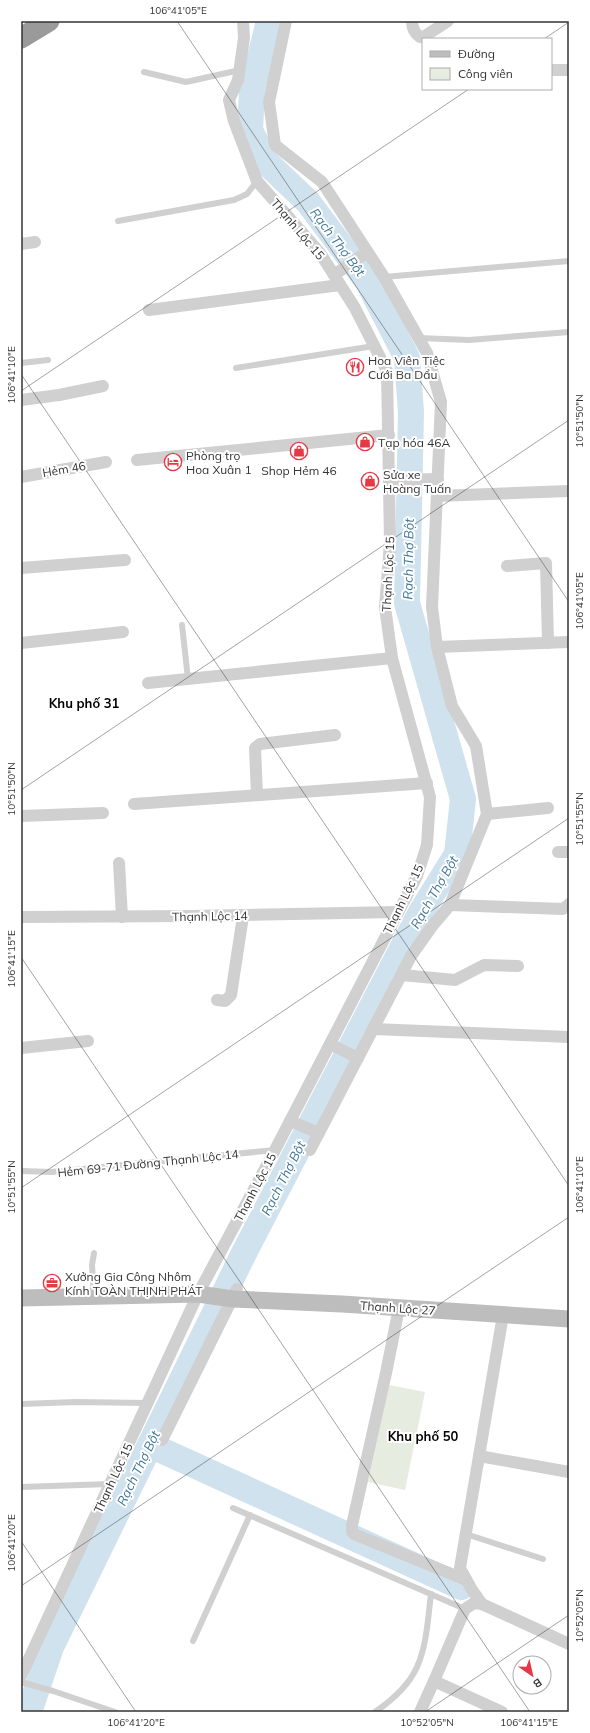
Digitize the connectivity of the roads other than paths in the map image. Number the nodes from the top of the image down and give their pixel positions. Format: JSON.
{"nodes":[{"id":1,"x":49,"y":21,"type":"edge"},
{"id":2,"x":243,"y":21,"type":"edge"},
{"id":3,"x":286,"y":21,"type":"edge"},
{"id":4,"x":412,"y":21,"type":"edge"},
{"id":5,"x":448,"y":21,"type":"edge"},
{"id":6,"x":21,"y":38,"type":"edge"},
{"id":7,"x":240,"y":70,"type":"junction"},
{"id":8,"x":552,"y":70,"type":"edge"},
{"id":9,"x":569,"y":70,"type":"edge"},
{"id":10,"x":144,"y":72,"type":"dead end"},
{"id":11,"x":257,"y":181,"type":"junction"},
{"id":12,"x":118,"y":221,"type":"dead end"},
{"id":13,"x":34,"y":242,"type":"dead end"},
{"id":14,"x":21,"y":244,"type":"edge"},
{"id":15,"x":367,"y":252,"type":"junction"},
{"id":16,"x":569,"y":261,"type":"edge"},
{"id":17,"x":384,"y":276,"type":"junction"},
{"id":18,"x":337,"y":280,"type":"junction"},
{"id":19,"x":149,"y":310,"type":"dead end"},
{"id":20,"x":569,"y":332,"type":"edge"},
{"id":21,"x":419,"y":338,"type":"junction"},
{"id":22,"x":374,"y":346,"type":"junction"},
{"id":23,"x":48,"y":360,"type":"dead end"},
{"id":24,"x":21,"y":363,"type":"edge"},
{"id":25,"x":236,"y":368,"type":"dead end"},
{"id":26,"x":104,"y":386,"type":"dead end"},
{"id":27,"x":21,"y":400,"type":"edge"},
{"id":28,"x":389,"y":435,"type":"junction"},
{"id":29,"x":137,"y":460,"type":"dead end"},
{"id":30,"x":106,"y":462,"type":"dead end"},
{"id":31,"x":21,"y":477,"type":"edge"},
{"id":32,"x":438,"y":479,"type":"junction"},
{"id":33,"x":390,"y":480,"type":"junction"},
{"id":34,"x":569,"y":491,"type":"edge"},
{"id":35,"x":437,"y":496,"type":"junction"},
{"id":36,"x":125,"y":560,"type":"dead end"},
{"id":37,"x":507,"y":566,"type":"dead end"},
{"id":38,"x":21,"y":568,"type":"edge"},
{"id":39,"x":182,"y":625,"type":"dead end"},
{"id":40,"x":122,"y":632,"type":"dead end"},
{"id":41,"x":569,"y":642,"type":"edge"},
{"id":42,"x":21,"y":643,"type":"edge"},
{"id":43,"x":548,"y":643,"type":"junction"},
{"id":44,"x":437,"y":647,"type":"junction"},
{"id":45,"x":392,"y":658,"type":"junction"},
{"id":46,"x":188,"y":679,"type":"junction"},
{"id":47,"x":148,"y":683,"type":"dead end"},
{"id":48,"x":335,"y":735,"type":"dead end"},
{"id":49,"x":427,"y":783,"type":"junction"},
{"id":50,"x":258,"y":795,"type":"junction"},
{"id":51,"x":134,"y":804,"type":"dead end"},
{"id":52,"x":548,"y":808,"type":"dead end"},
{"id":53,"x":103,"y":813,"type":"dead end"},
{"id":54,"x":487,"y":814,"type":"junction"},
{"id":55,"x":21,"y":816,"type":"edge"},
{"id":56,"x":119,"y":863,"type":"dead end"},
{"id":57,"x":569,"y":904,"type":"edge"},
{"id":58,"x":450,"y":905,"type":"junction"},
{"id":59,"x":398,"y":912,"type":"junction"},
{"id":60,"x":243,"y":916,"type":"junction"},
{"id":61,"x":21,"y":917,"type":"edge"},
{"id":62,"x":122,"y":917,"type":"junction"},
{"id":63,"x":518,"y":966,"type":"dead end"},
{"id":64,"x":402,"y":975,"type":"junction"},
{"id":65,"x":217,"y":1000,"type":"dead end"},
{"id":66,"x":373,"y":1029,"type":"junction"},
{"id":67,"x":569,"y":1037,"type":"edge"},
{"id":68,"x":88,"y":1041,"type":"dead end"},
{"id":69,"x":330,"y":1044,"type":"junction"},
{"id":70,"x":21,"y":1048,"type":"edge"},
{"id":71,"x":358,"y":1058,"type":"junction"},
{"id":72,"x":290,"y":1121,"type":"junction"},
{"id":73,"x":319,"y":1133,"type":"junction"},
{"id":74,"x":275,"y":1150,"type":"junction"},
{"id":75,"x":310,"y":1150,"type":"dead end"},
{"id":76,"x":21,"y":1171,"type":"edge"},
{"id":77,"x":94,"y":1253,"type":"dead end"},
{"id":78,"x":203,"y":1294,"type":"junction"},
{"id":79,"x":232,"y":1295,"type":"junction"},
{"id":80,"x":94,"y":1296,"type":"junction"},
{"id":81,"x":21,"y":1298,"type":"edge"},
{"id":82,"x":399,"y":1308,"type":"junction"},
{"id":83,"x":503,"y":1315,"type":"junction"},
{"id":84,"x":569,"y":1318,"type":"edge"},
{"id":85,"x":147,"y":1403,"type":"junction"},
{"id":86,"x":21,"y":1404,"type":"edge"},
{"id":87,"x":162,"y":1440,"type":"dead end"},
{"id":88,"x":479,"y":1456,"type":"junction"},
{"id":89,"x":569,"y":1472,"type":"edge"},
{"id":90,"x":110,"y":1484,"type":"junction"},
{"id":91,"x":21,"y":1488,"type":"edge"},
{"id":92,"x":233,"y":1508,"type":"dead end"},
{"id":93,"x":250,"y":1515,"type":"junction"},
{"id":94,"x":466,"y":1534,"type":"junction"},
{"id":95,"x":543,"y":1559,"type":"dead end"},
{"id":96,"x":466,"y":1580,"type":"junction"},
{"id":97,"x":431,"y":1594,"type":"junction"},
{"id":98,"x":482,"y":1604,"type":"junction"},
{"id":99,"x":465,"y":1608,"type":"junction"},
{"id":100,"x":193,"y":1641,"type":"dead end"},
{"id":101,"x":569,"y":1644,"type":"edge"},
{"id":102,"x":25,"y":1680,"type":"edge"},
{"id":103,"x":434,"y":1681,"type":"junction"},
{"id":104,"x":21,"y":1682,"type":"edge"},
{"id":105,"x":115,"y":1712,"type":"edge"},
{"id":106,"x":375,"y":1712,"type":"edge"},
{"id":107,"x":420,"y":1712,"type":"edge"},
{"id":108,"x":502,"y":1712,"type":"edge"}],
"edges":[{"from":1,"to":6,"type":"highway"},
{"from":2,"to":7,"type":"street","name":"Thạnh Lộc 15"},
{"from":3,"to":15,"type":"street"},
{"from":4,"to":5,"type":"street"},
{"from":7,"to":10,"type":"lane"},
{"from":7,"to":11,"type":"street","name":"Thạnh Lộc 15"},
{"from":8,"to":9,"type":"street"},
{"from":11,"to":12,"type":"lane"},
{"from":11,"to":18,"type":"street","name":"Thạnh Lộc 15"},
{"from":13,"to":14,"type":"street"},
{"from":15,"to":17,"type":"street"},
{"from":15,"to":18,"type":"street"},
{"from":16,"to":17,"type":"lane"},
{"from":17,"to":21,"type":"street"},
{"from":18,"to":19,"type":"street"},
{"from":18,"to":22,"type":"street","name":"Thạnh Lộc 15"},
{"from":20,"to":21,"type":"lane"},
{"from":21,"to":32,"type":"street"},
{"from":22,"to":25,"type":"lane"},
{"from":22,"to":28,"type":"street","name":"Thạnh Lộc 15"},
{"from":23,"to":24,"type":"lane"},
{"from":26,"to":27,"type":"street"},
{"from":28,"to":29,"type":"street"},
{"from":28,"to":33,"type":"street","name":"Thạnh Lộc 15"},
{"from":30,"to":31,"type":"street","name":"Hẻm 46"},
{"from":32,"to":33,"type":"street"},
{"from":32,"to":35,"type":"street"},
{"from":33,"to":45,"type":"street","name":"Thạnh Lộc 15"},
{"from":34,"to":35,"type":"street"},
{"from":35,"to":44,"type":"street"},
{"from":36,"to":38,"type":"street"},
{"from":37,"to":43,"type":"street"},
{"from":39,"to":46,"type":"lane"},
{"from":40,"to":42,"type":"street"},
{"from":41,"to":43,"type":"street"},
{"from":43,"to":44,"type":"street"},
{"from":44,"to":54,"type":"street"},
{"from":45,"to":46,"type":"street"},
{"from":45,"to":49,"type":"street","name":"Thạnh Lộc 15"},
{"from":46,"to":47,"type":"street"},
{"from":48,"to":50,"type":"street"},
{"from":49,"to":50,"type":"street"},
{"from":49,"to":59,"type":"street","name":"Thạnh Lộc 15"},
{"from":50,"to":51,"type":"street"},
{"from":52,"to":54,"type":"street"},
{"from":53,"to":55,"type":"street"},
{"from":54,"to":58,"type":"street"},
{"from":56,"to":62,"type":"street"},
{"from":57,"to":58,"type":"street"},
{"from":58,"to":64,"type":"street"},
{"from":59,"to":60,"type":"street","name":"Thạnh Lộc 14"},
{"from":59,"to":69,"type":"street","name":"Thạnh Lộc 15"},
{"from":60,"to":62,"type":"street","name":"Thạnh Lộc 14"},
{"from":60,"to":65,"type":"street"},
{"from":61,"to":62,"type":"street","name":"Thạnh Lộc 14"},
{"from":63,"to":64,"type":"street"},
{"from":64,"to":66,"type":"street"},
{"from":66,"to":67,"type":"street"},
{"from":66,"to":71,"type":"street"},
{"from":68,"to":70,"type":"street"},
{"from":69,"to":71,"type":"street"},
{"from":69,"to":72,"type":"street","name":"Thạnh Lộc 15"},
{"from":71,"to":73,"type":"street"},
{"from":72,"to":73,"type":"street"},
{"from":72,"to":74,"type":"street","name":"Thạnh Lộc 15"},
{"from":73,"to":75,"type":"street"},
{"from":74,"to":76,"type":"lane","name":"Hẻm 69-71 Đường Thạnh Lộc 14"},
{"from":74,"to":78,"type":"street","name":"Thạnh Lộc 15"},
{"from":77,"to":80,"type":"lane"},
{"from":78,"to":79,"type":"street","name":"Thạnh Lộc 27"},
{"from":78,"to":80,"type":"street","name":"Thạnh Lộc 27"},
{"from":78,"to":85,"type":"street","name":"Thạnh Lộc 15"},
{"from":79,"to":82,"type":"street","name":"Thạnh Lộc 27"},
{"from":79,"to":87,"type":"street"},
{"from":80,"to":81,"type":"street","name":"Thạnh Lộc 27"},
{"from":82,"to":83,"type":"street","name":"Thạnh Lộc 27"},
{"from":82,"to":96,"type":"street"},
{"from":83,"to":84,"type":"street","name":"Thạnh Lộc 27"},
{"from":83,"to":88,"type":"street"},
{"from":85,"to":86,"type":"lane"},
{"from":85,"to":90,"type":"street","name":"Thạnh Lộc 15"},
{"from":88,"to":89,"type":"street"},
{"from":88,"to":94,"type":"street"},
{"from":90,"to":91,"type":"lane"},
{"from":90,"to":102,"type":"street","name":"Thạnh Lộc 15"},
{"from":92,"to":93,"type":"lane"},
{"from":93,"to":97,"type":"lane"},
{"from":93,"to":100,"type":"lane"},
{"from":94,"to":95,"type":"lane"},
{"from":94,"to":96,"type":"street"},
{"from":96,"to":98,"type":"street"},
{"from":97,"to":99,"type":"lane"},
{"from":97,"to":106,"type":"lane"},
{"from":98,"to":99,"type":"street"},
{"from":98,"to":101,"type":"street"},
{"from":99,"to":103,"type":"street"},
{"from":102,"to":104,"type":"lane"},
{"from":102,"to":105,"type":"lane"},
{"from":103,"to":107,"type":"street"},
{"from":103,"to":108,"type":"street"}]}
